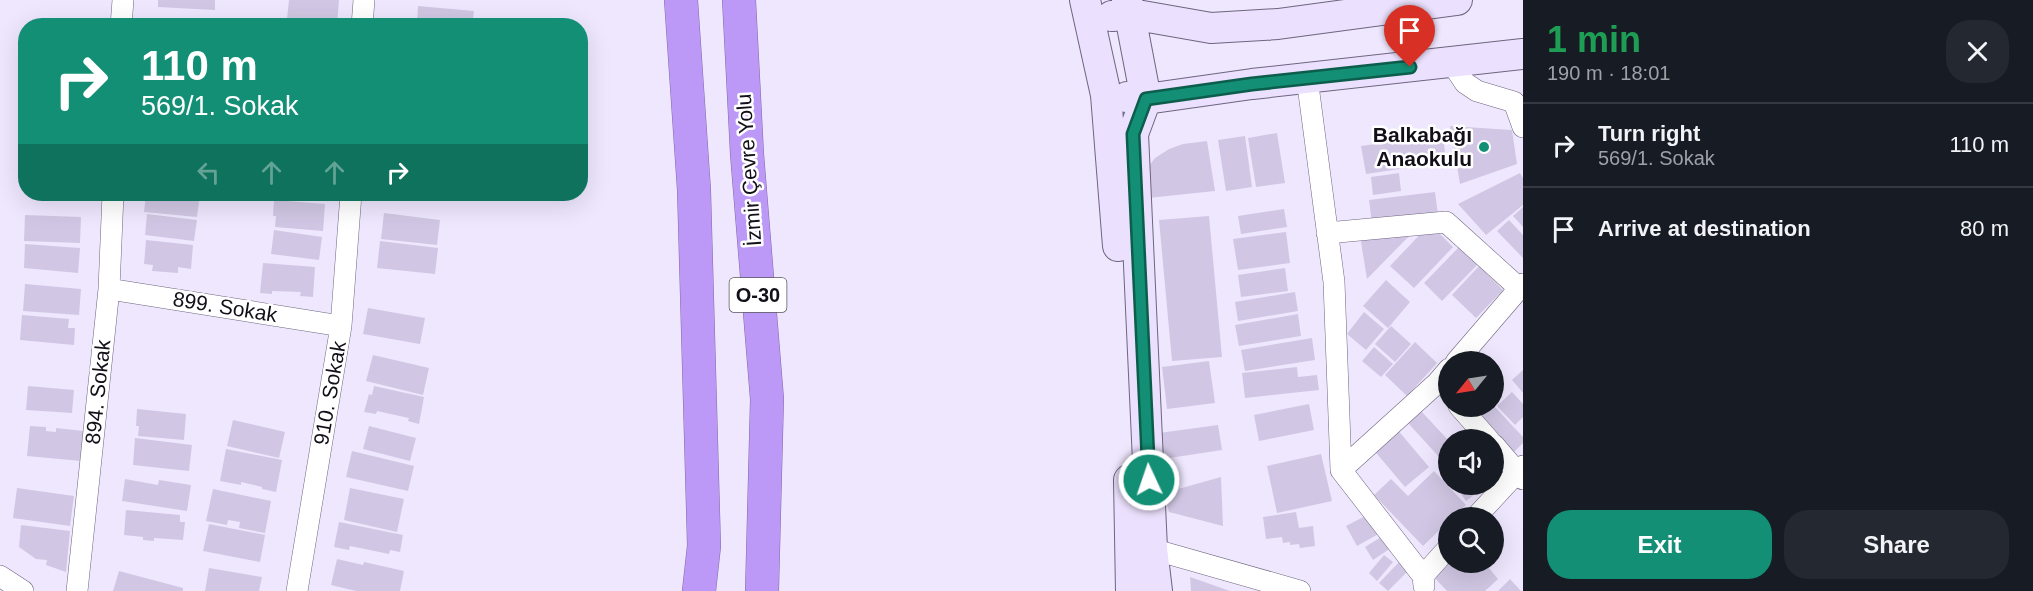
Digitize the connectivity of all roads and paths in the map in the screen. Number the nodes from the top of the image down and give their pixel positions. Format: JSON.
{"nodes":[{"id":1,"x":123,"y":0,"type":"edge"},
{"id":2,"x":364,"y":0,"type":"edge"},
{"id":3,"x":681,"y":0,"type":"edge"},
{"id":4,"x":739,"y":0,"type":"edge"},
{"id":5,"x":1457,"y":0,"type":"edge"},
{"id":6,"x":1415,"y":2,"type":"edge"},
{"id":7,"x":1129,"y":7,"type":"edge"},
{"id":8,"x":1087,"y":9,"type":"edge"},
{"id":9,"x":122,"y":18,"type":"edge"},
{"id":10,"x":363,"y":18,"type":"edge"},
{"id":11,"x":1523,"y":54,"type":"edge"},
{"id":12,"x":1451,"y":62,"type":"junction"},
{"id":13,"x":1307,"y":78,"type":"junction"},
{"id":14,"x":1106,"y":95,"type":"junction"},
{"id":15,"x":1146,"y":99,"type":"junction"},
{"id":16,"x":1519,"y":101,"type":"edge"},
{"id":17,"x":1523,"y":128,"type":"edge"},
{"id":18,"x":113,"y":201,"type":"edge"},
{"id":19,"x":350,"y":201,"type":"edge"},
{"id":20,"x":1327,"y":233,"type":"junction"},
{"id":21,"x":1521,"y":286,"type":"edge"},
{"id":22,"x":109,"y":289,"type":"junction"},
{"id":23,"x":341,"y":326,"type":"junction"},
{"id":24,"x":1465,"y":351,"type":"edge"},
{"id":25,"x":1438,"y":389,"type":"edge"},
{"id":26,"x":1469,"y":417,"type":"edge"},
{"id":27,"x":1479,"y":429,"type":"edge"},
{"id":28,"x":1504,"y":455,"type":"edge"},
{"id":29,"x":1341,"y":470,"type":"junction"},
{"id":30,"x":1521,"y":472,"type":"edge"},
{"id":31,"x":1486,"y":507,"type":"edge"},
{"id":32,"x":1152,"y":549,"type":"junction"},
{"id":33,"x":1438,"y":563,"type":"edge"},
{"id":34,"x":0,"y":576,"type":"edge"},
{"id":35,"x":1422,"y":586,"type":"edge"},
{"id":36,"x":23,"y":591,"type":"edge"},
{"id":37,"x":77,"y":591,"type":"edge"},
{"id":38,"x":297,"y":591,"type":"edge"},
{"id":39,"x":699,"y":591,"type":"edge"},
{"id":40,"x":762,"y":591,"type":"edge"},
{"id":41,"x":1131,"y":591,"type":"edge"},
{"id":42,"x":1157,"y":591,"type":"edge"},
{"id":43,"x":1300,"y":591,"type":"edge"}],
"edges":[{"from":1,"to":9,"type":"street"},
{"from":2,"to":10,"type":"street"},
{"from":3,"to":39,"type":"highway"},
{"from":4,"to":40,"type":"highway","name":"İzmir Çevre Yolu","number":"O-30"},
{"from":5,"to":6,"type":"main road"},
{"from":6,"to":7,"type":"main road"},
{"from":7,"to":8,"type":"main road"},
{"from":7,"to":15,"type":"main road"},
{"from":8,"to":14,"type":"main road"},
{"from":11,"to":12,"type":"main road"},
{"from":12,"to":13,"type":"main road"},
{"from":12,"to":16,"type":"street"},
{"from":13,"to":15,"type":"main road"},
{"from":13,"to":20,"type":"street"},
{"from":14,"to":15,"type":"main road"},
{"from":14,"to":41,"type":"main road"},
{"from":15,"to":32,"type":"main road"},
{"from":16,"to":17,"type":"street"},
{"from":18,"to":22,"type":"street","name":"894. Sokak"},
{"from":19,"to":23,"type":"street","name":"910. Sokak"},
{"from":20,"to":21,"type":"street"},
{"from":20,"to":29,"type":"street"},
{"from":21,"to":24,"type":"street"},
{"from":22,"to":23,"type":"street","name":"899. Sokak"},
{"from":22,"to":37,"type":"street","name":"894. Sokak"},
{"from":23,"to":38,"type":"street","name":"910. Sokak"},
{"from":25,"to":29,"type":"street"},
{"from":26,"to":27,"type":"street"},
{"from":28,"to":30,"type":"street"},
{"from":29,"to":35,"type":"street"},
{"from":30,"to":31,"type":"street"},
{"from":32,"to":42,"type":"main road"},
{"from":32,"to":43,"type":"street"},
{"from":33,"to":35,"type":"street"},
{"from":34,"to":36,"type":"street"}]}
